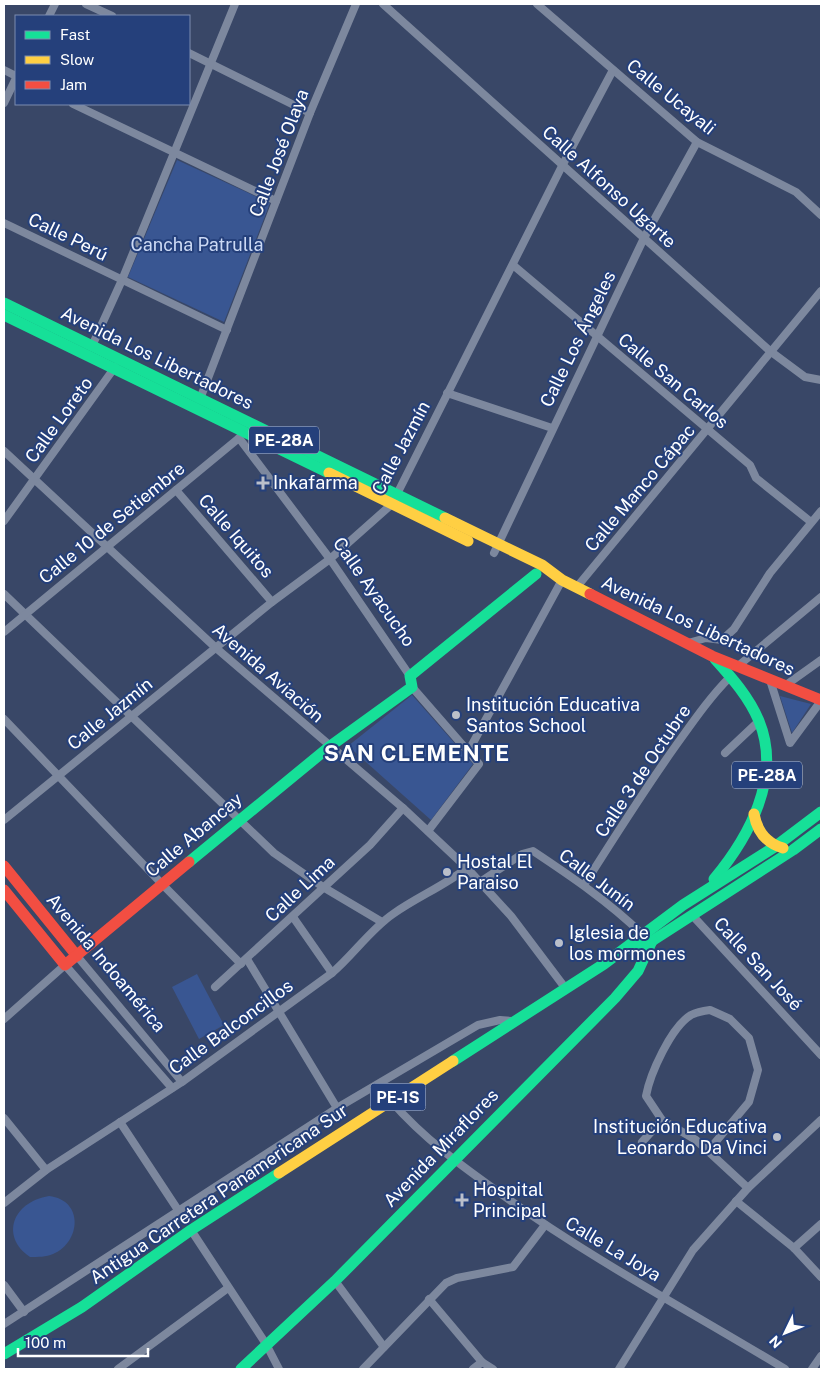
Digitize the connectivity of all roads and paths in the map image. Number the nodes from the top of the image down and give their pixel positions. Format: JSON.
{"nodes":[{"id":1,"x":86,"y":4,"type":"edge"},
{"id":2,"x":235,"y":4,"type":"edge"},
{"id":3,"x":356,"y":4,"type":"edge"},
{"id":4,"x":384,"y":4,"type":"edge"},
{"id":5,"x":538,"y":4,"type":"edge"},
{"id":6,"x":110,"y":15,"type":"edge"},
{"id":7,"x":190,"y":53,"type":"edge"},
{"id":8,"x":210,"y":63,"type":"junction"},
{"id":9,"x":4,"y":70,"type":"edge"},
{"id":10,"x":613,"y":70,"type":"junction"},
{"id":11,"x":15,"y":76,"type":"edge"},
{"id":12,"x":15,"y":79,"type":"edge"},
{"id":13,"x":4,"y":103,"type":"edge"},
{"id":14,"x":76,"y":105,"type":"edge"},
{"id":15,"x":310,"y":114,"type":"junction"},
{"id":16,"x":696,"y":142,"type":"junction"},
{"id":17,"x":174,"y":152,"type":"junction"},
{"id":18,"x":562,"y":166,"type":"junction"},
{"id":19,"x":276,"y":201,"type":"junction"},
{"id":20,"x":821,"y":215,"type":"edge"},
{"id":21,"x":4,"y":223,"type":"edge"},
{"id":22,"x":644,"y":238,"type":"junction"},
{"id":23,"x":513,"y":265,"type":"junction"},
{"id":24,"x":122,"y":280,"type":"junction"},
{"id":25,"x":821,"y":291,"type":"edge"},
{"id":26,"x":4,"y":303,"type":"edge"},
{"id":27,"x":9,"y":318,"type":"edge"},
{"id":28,"x":227,"y":330,"type":"junction"},
{"id":29,"x":596,"y":336,"type":"junction"},
{"id":30,"x":92,"y":346,"type":"junction"},
{"id":31,"x":770,"y":351,"type":"junction"},
{"id":32,"x":116,"y":364,"type":"junction"},
{"id":33,"x":821,"y":380,"type":"edge"},
{"id":34,"x":448,"y":393,"type":"junction"},
{"id":35,"x":200,"y":399,"type":"junction"},
{"id":36,"x":552,"y":428,"type":"junction"},
{"id":37,"x":708,"y":429,"type":"junction"},
{"id":38,"x":242,"y":430,"type":"junction"},
{"id":39,"x":4,"y":451,"type":"edge"},
{"id":40,"x":35,"y":480,"type":"junction"},
{"id":41,"x":176,"y":490,"type":"junction"},
{"id":42,"x":394,"y":500,"type":"junction"},
{"id":43,"x":821,"y":511,"type":"edge"},
{"id":44,"x":4,"y":522,"type":"edge"},
{"id":45,"x":812,"y":522,"type":"junction"},
{"id":46,"x":108,"y":547,"type":"junction"},
{"id":47,"x":496,"y":549,"type":"junction"},
{"id":48,"x":330,"y":559,"type":"junction"},
{"id":49,"x":536,"y":574,"type":"junction"},
{"id":50,"x":562,"y":580,"type":"junction"},
{"id":51,"x":576,"y":588,"type":"junction"},
{"id":52,"x":4,"y":594,"type":"edge"},
{"id":53,"x":821,"y":597,"type":"edge"},
{"id":54,"x":272,"y":602,"type":"junction"},
{"id":55,"x":25,"y":614,"type":"junction"},
{"id":56,"x":4,"y":632,"type":"edge"},
{"id":57,"x":688,"y":643,"type":"junction"},
{"id":58,"x":216,"y":648,"type":"junction"},
{"id":59,"x":712,"y":656,"type":"junction"},
{"id":60,"x":821,"y":660,"type":"edge"},
{"id":61,"x":743,"y":668,"type":"junction"},
{"id":62,"x":730,"y":677,"type":"junction"},
{"id":63,"x":770,"y":680,"type":"junction"},
{"id":64,"x":411,"y":681,"type":"junction"},
{"id":65,"x":784,"y":686,"type":"junction"},
{"id":66,"x":821,"y":700,"type":"edge"},
{"id":67,"x":132,"y":716,"type":"junction"},
{"id":68,"x":4,"y":719,"type":"edge"},
{"id":69,"x":759,"y":721,"type":"junction"},
{"id":70,"x":329,"y":746,"type":"junction"},
{"id":71,"x":468,"y":752,"type":"junction"},
{"id":72,"x":725,"y":754,"type":"dead end"},
{"id":73,"x":58,"y":775,"type":"junction"},
{"id":74,"x":402,"y":808,"type":"junction"},
{"id":75,"x":821,"y":812,"type":"edge"},
{"id":76,"x":754,"y":814,"type":"junction"},
{"id":77,"x":240,"y":819,"type":"junction"},
{"id":78,"x":4,"y":820,"type":"edge"},
{"id":79,"x":821,"y":829,"type":"edge"},
{"id":80,"x":428,"y":830,"type":"junction"},
{"id":81,"x":776,"y":846,"type":"junction"},
{"id":82,"x":793,"y":850,"type":"junction"},
{"id":83,"x":4,"y":866,"type":"edge"},
{"id":84,"x":467,"y":868,"type":"junction"},
{"id":85,"x":480,"y":882,"type":"junction"},
{"id":86,"x":162,"y":884,"type":"junction"},
{"id":87,"x":584,"y":885,"type":"junction"},
{"id":88,"x":323,"y":888,"type":"junction"},
{"id":89,"x":4,"y":890,"type":"edge"},
{"id":90,"x":702,"y":892,"type":"junction"},
{"id":91,"x":692,"y":915,"type":"junction"},
{"id":92,"x":293,"y":917,"type":"junction"},
{"id":93,"x":382,"y":922,"type":"junction"},
{"id":94,"x":647,"y":938,"type":"junction"},
{"id":95,"x":77,"y":956,"type":"junction"},
{"id":96,"x":244,"y":962,"type":"junction"},
{"id":97,"x":66,"y":965,"type":"junction"},
{"id":98,"x":332,"y":973,"type":"junction"},
{"id":99,"x":215,"y":988,"type":"dead end"},
{"id":100,"x":566,"y":989,"type":"junction"},
{"id":101,"x":278,"y":1011,"type":"junction"},
{"id":102,"x":4,"y":1018,"type":"edge"},
{"id":103,"x":515,"y":1022,"type":"junction"},
{"id":104,"x":821,"y":1055,"type":"edge"},
{"id":105,"x":182,"y":1082,"type":"junction"},
{"id":106,"x":172,"y":1088,"type":"junction"},
{"id":107,"x":390,"y":1101,"type":"junction"},
{"id":108,"x":337,"y":1108,"type":"junction"},
{"id":109,"x":4,"y":1118,"type":"edge"},
{"id":110,"x":662,"y":1120,"type":"junction"},
{"id":111,"x":821,"y":1120,"type":"edge"},
{"id":112,"x":120,"y":1122,"type":"junction"},
{"id":113,"x":642,"y":1142,"type":"dead end"},
{"id":114,"x":708,"y":1151,"type":"junction"},
{"id":115,"x":453,"y":1160,"type":"junction"},
{"id":116,"x":46,"y":1170,"type":"junction"},
{"id":117,"x":748,"y":1188,"type":"junction"},
{"id":118,"x":736,"y":1200,"type":"junction"},
{"id":119,"x":4,"y":1202,"type":"edge"},
{"id":120,"x":178,"y":1210,"type":"junction"},
{"id":121,"x":821,"y":1224,"type":"edge"},
{"id":122,"x":545,"y":1225,"type":"junction"},
{"id":123,"x":191,"y":1230,"type":"junction"},
{"id":124,"x":794,"y":1248,"type":"junction"},
{"id":125,"x":821,"y":1277,"type":"edge"},
{"id":126,"x":335,"y":1281,"type":"junction"},
{"id":127,"x":4,"y":1285,"type":"edge"},
{"id":128,"x":228,"y":1288,"type":"junction"},
{"id":129,"x":663,"y":1297,"type":"junction"},
{"id":130,"x":429,"y":1299,"type":"junction"},
{"id":131,"x":24,"y":1312,"type":"junction"},
{"id":132,"x":4,"y":1324,"type":"edge"},
{"id":133,"x":266,"y":1344,"type":"junction"},
{"id":134,"x":384,"y":1347,"type":"junction"},
{"id":135,"x":4,"y":1354,"type":"edge"},
{"id":136,"x":821,"y":1356,"type":"edge"},
{"id":137,"x":482,"y":1362,"type":"junction"},
{"id":138,"x":622,"y":1368,"type":"edge"},
{"id":139,"x":118,"y":1369,"type":"edge"},
{"id":140,"x":241,"y":1369,"type":"edge"},
{"id":141,"x":279,"y":1369,"type":"edge"},
{"id":142,"x":363,"y":1369,"type":"edge"},
{"id":143,"x":473,"y":1369,"type":"edge"},
{"id":144,"x":493,"y":1369,"type":"edge"},
{"id":145,"x":785,"y":1369,"type":"edge"},
{"id":146,"x":812,"y":1369,"type":"edge"}],
"edges":[{"from":1,"to":6,"type":"street"},
{"from":2,"to":8,"type":"street"},
{"from":3,"to":15,"type":"street","name":"Calle José Olaya"},
{"from":4,"to":18,"type":"street","name":"Calle Alfonso Ugarte"},
{"from":5,"to":10,"type":"street","name":"Calle Ucayali"},
{"from":7,"to":8,"type":"street"},
{"from":8,"to":15,"type":"street"},
{"from":8,"to":17,"type":"street"},
{"from":9,"to":11,"type":"street"},
{"from":10,"to":16,"type":"street","name":"Calle Ucayali"},
{"from":10,"to":18,"type":"street","name":"Calle Jazmín"},
{"from":12,"to":13,"type":"street"},
{"from":14,"to":17,"type":"street"},
{"from":15,"to":19,"type":"street","name":"Calle José Olaya"},
{"from":16,"to":20,"type":"street","name":"Calle Ucayali"},
{"from":16,"to":22,"type":"street","name":"Calle Los Ángeles"},
{"from":17,"to":19,"type":"street"},
{"from":17,"to":24,"type":"street"},
{"from":18,"to":22,"type":"street","name":"Calle Alfonso Ugarte"},
{"from":18,"to":23,"type":"street","name":"Calle Jazmín"},
{"from":19,"to":28,"type":"street","name":"Calle José Olaya"},
{"from":21,"to":24,"type":"street","name":"Calle Perú"},
{"from":22,"to":29,"type":"street","name":"Calle Los Ángeles"},
{"from":22,"to":31,"type":"street","name":"Calle Alfonso Ugarte"},
{"from":23,"to":29,"type":"street","name":"Calle San Carlos"},
{"from":23,"to":34,"type":"street","name":"Calle Jazmín"},
{"from":24,"to":28,"type":"street","name":"Calle Perú"},
{"from":24,"to":30,"type":"street"},
{"from":25,"to":31,"type":"street","name":"Calle Manco Cápac"},
{"from":26,"to":27,"type":"main road","name":"Avenida Los Libertadores","number":"PE-28A"},
{"from":27,"to":30,"type":"main road","name":"Avenida Los Libertadores","number":"PE-28A"},
{"from":27,"to":32,"type":"main road","name":"Avenida Los Libertadores","number":"PE-28A"},
{"from":28,"to":35,"type":"street","name":"Calle José Olaya"},
{"from":29,"to":36,"type":"street","name":"Calle Los Ángeles"},
{"from":29,"to":37,"type":"street","name":"Calle San Carlos"},
{"from":30,"to":32,"type":"main road","name":"Avenida Los Libertadores","number":"PE-28A"},
{"from":31,"to":33,"type":"street","name":"Calle Alfonso Ugarte"},
{"from":31,"to":37,"type":"street","name":"Calle Manco Cápac"},
{"from":32,"to":35,"type":"main road","name":"Avenida Los Libertadores","number":"PE-28A"},
{"from":32,"to":38,"type":"main road","name":"Avenida Los Libertadores","number":"PE-28A"},
{"from":32,"to":40,"type":"street","name":"Calle Loreto"},
{"from":34,"to":36,"type":"street"},
{"from":34,"to":42,"type":"street","name":"Calle Jazmín"},
{"from":35,"to":38,"type":"main road","name":"Avenida Los Libertadores","number":"PE-28A"},
{"from":36,"to":47,"type":"street","name":"Calle Los Ángeles"},
{"from":37,"to":45,"type":"street","name":"Calle San Carlos"},
{"from":37,"to":51,"type":"street","name":"Calle Manco Cápac"},
{"from":38,"to":41,"type":"street","name":"Calle 10 de Setiembre"},
{"from":38,"to":42,"type":"main road","name":"Avenida Los Libertadores","number":"PE-28A"},
{"from":38,"to":48,"type":"street","name":"Calle Ayacucho"},
{"from":39,"to":40,"type":"street","name":"Avenida Aviación"},
{"from":40,"to":44,"type":"street","name":"Calle Loreto"},
{"from":40,"to":46,"type":"street","name":"Avenida Aviación"},
{"from":41,"to":46,"type":"street","name":"Calle 10 de Setiembre"},
{"from":41,"to":54,"type":"street","name":"Calle Iquitos"},
{"from":42,"to":47,"type":"main road","name":"Avenida Los Libertadores","number":"PE-28A"},
{"from":42,"to":48,"type":"street","name":"Calle Jazmín"},
{"from":43,"to":45,"type":"street"},
{"from":45,"to":57,"type":"street"},
{"from":46,"to":55,"type":"street","name":"Calle 10 de Setiembre"},
{"from":46,"to":58,"type":"street","name":"Avenida Aviación"},
{"from":47,"to":49,"type":"main road","name":"Avenida Los Libertadores","number":"PE-28A"},
{"from":47,"to":50,"type":"main road","name":"Avenida Los Libertadores","number":"PE-28A"},
{"from":48,"to":54,"type":"street","name":"Calle Jazmín"},
{"from":48,"to":64,"type":"street","name":"Calle Ayacucho"},
{"from":49,"to":50,"type":"main road","name":"Avenida Los Libertadores","number":"PE-28A"},
{"from":49,"to":64,"type":"main road","name":"Calle Abancay"},
{"from":50,"to":51,"type":"main road","name":"Avenida Los Libertadores","number":"PE-28A"},
{"from":50,"to":71,"type":"street"},
{"from":51,"to":57,"type":"main road","name":"Avenida Los Libertadores","number":"PE-28A"},
{"from":52,"to":55,"type":"street"},
{"from":53,"to":61,"type":"street"},
{"from":54,"to":58,"type":"street","name":"Calle Jazmín"},
{"from":55,"to":56,"type":"street","name":"Calle 10 de Setiembre"},
{"from":55,"to":67,"type":"street"},
{"from":57,"to":59,"type":"main road","name":"Avenida Los Libertadores","number":"PE-28A"},
{"from":58,"to":67,"type":"street","name":"Calle Jazmín"},
{"from":58,"to":70,"type":"street","name":"Avenida Aviación"},
{"from":59,"to":61,"type":"main road","name":"Avenida Los Libertadores","number":"PE-28A"},
{"from":59,"to":62,"type":"main road","number":"PE-28A"},
{"from":60,"to":65,"type":"street"},
{"from":61,"to":62,"type":"main road"},
{"from":61,"to":63,"type":"main road","name":"Avenida Los Libertadores","number":"PE-28A"},
{"from":62,"to":69,"type":"main road","number":"PE-28A"},
{"from":62,"to":87,"type":"street","name":"Calle 3 de Octubre"},
{"from":63,"to":65,"type":"main road","name":"Avenida Los Libertadores","number":"PE-28A"},
{"from":63,"to":66,"type":"street"},
{"from":64,"to":70,"type":"main road","name":"Calle Abancay"},
{"from":64,"to":71,"type":"street","name":"Calle Ayacucho"},
{"from":65,"to":66,"type":"main road","name":"Avenida Los Libertadores","number":"PE-28A"},
{"from":67,"to":73,"type":"street","name":"Calle Jazmín"},
{"from":67,"to":77,"type":"street"},
{"from":68,"to":73,"type":"street"},
{"from":69,"to":72,"type":"street"},
{"from":69,"to":76,"type":"main road","number":"PE-28A"},
{"from":70,"to":74,"type":"street","name":"Avenida Aviación"},
{"from":70,"to":77,"type":"main road","name":"Calle Abancay"},
{"from":71,"to":80,"type":"street","name":"Calle Ayacucho"},
{"from":73,"to":78,"type":"street","name":"Calle Jazmín"},
{"from":73,"to":86,"type":"street"},
{"from":74,"to":80,"type":"street","name":"Avenida Aviación"},
{"from":74,"to":88,"type":"street","name":"Calle Lima"},
{"from":75,"to":81,"type":"main road","name":"Antigua Carretera Panamericana Sur","number":"PE-1S"},
{"from":76,"to":81,"type":"main road","number":"PE-28A"},
{"from":76,"to":90,"type":"main road","number":"PE-28A"},
{"from":77,"to":86,"type":"main road","name":"Calle Abancay"},
{"from":77,"to":88,"type":"street"},
{"from":79,"to":82,"type":"main road","name":"Antigua Carretera Panamericana Sur","number":"PE-1S"},
{"from":80,"to":84,"type":"street","name":"Avenida Aviación"},
{"from":81,"to":82,"type":"main road"},
{"from":81,"to":90,"type":"main road","name":"Antigua Carretera Panamericana Sur","number":"PE-1S"},
{"from":82,"to":91,"type":"main road","name":"Antigua Carretera Panamericana Sur","number":"PE-1S"},
{"from":83,"to":95,"type":"main road","name":"Avenida Indoamérica"},
{"from":84,"to":85,"type":"street","name":"Avenida Aviación"},
{"from":84,"to":93,"type":"street","name":"Calle Balconcillos"},
{"from":85,"to":87,"type":"street","name":"Calle Junín"},
{"from":85,"to":100,"type":"street","name":"Avenida Aviación"},
{"from":86,"to":95,"type":"main road","name":"Calle Abancay"},
{"from":86,"to":96,"type":"street"},
{"from":87,"to":94,"type":"street","name":"Calle Junín"},
{"from":88,"to":92,"type":"street","name":"Calle Lima"},
{"from":88,"to":93,"type":"street"},
{"from":89,"to":97,"type":"main road","name":"Avenida Indoamérica"},
{"from":90,"to":94,"type":"main road","name":"Antigua Carretera Panamericana Sur","number":"PE-1S"},
{"from":91,"to":94,"type":"main road","name":"Antigua Carretera Panamericana Sur","number":"PE-1S"},
{"from":91,"to":104,"type":"street","name":"Calle San José"},
{"from":92,"to":96,"type":"street","name":"Calle Lima"},
{"from":92,"to":98,"type":"street"},
{"from":93,"to":98,"type":"street","name":"Calle Balconcillos"},
{"from":94,"to":100,"type":"main road","name":"Antigua Carretera Panamericana Sur","number":"PE-1S"},
{"from":94,"to":115,"type":"main road","name":"Avenida Miraflores"},
{"from":95,"to":97,"type":"main road","name":"Calle Abancay"},
{"from":95,"to":105,"type":"street","name":"Avenida Indoamérica"},
{"from":96,"to":99,"type":"street","name":"Calle Lima"},
{"from":96,"to":101,"type":"street"},
{"from":97,"to":102,"type":"street","name":"Calle Abancay"},
{"from":97,"to":106,"type":"street","name":"Avenida Indoamérica"},
{"from":98,"to":101,"type":"street","name":"Calle Balconcillos"},
{"from":100,"to":103,"type":"main road","name":"Antigua Carretera Panamericana Sur","number":"PE-1S"},
{"from":101,"to":105,"type":"street","name":"Calle Balconcillos"},
{"from":101,"to":108,"type":"street"},
{"from":103,"to":107,"type":"main road","name":"Antigua Carretera Panamericana Sur","number":"PE-1S"},
{"from":103,"to":108,"type":"street"},
{"from":105,"to":106,"type":"street","name":"Calle Balconcillos"},
{"from":106,"to":112,"type":"street","name":"Calle Balconcillos"},
{"from":107,"to":115,"type":"street","name":"Calle La Joya"},
{"from":107,"to":123,"type":"main road","name":"Antigua Carretera Panamericana Sur","number":"PE-1S"},
{"from":108,"to":120,"type":"street"},
{"from":109,"to":116,"type":"street"},
{"from":110,"to":113,"type":"street"},
{"from":110,"to":114,"type":"street"},
{"from":110,"to":114,"type":"street"},
{"from":111,"to":117,"type":"street"},
{"from":112,"to":116,"type":"street","name":"Calle Balconcillos"},
{"from":112,"to":120,"type":"street"},
{"from":114,"to":117,"type":"street"},
{"from":115,"to":122,"type":"street","name":"Calle La Joya"},
{"from":115,"to":126,"type":"main road","name":"Avenida Miraflores"},
{"from":116,"to":119,"type":"street","name":"Calle Balconcillos"},
{"from":117,"to":118,"type":"street"},
{"from":118,"to":124,"type":"street"},
{"from":118,"to":129,"type":"street"},
{"from":120,"to":131,"type":"street"},
{"from":121,"to":124,"type":"street"},
{"from":122,"to":129,"type":"street","name":"Calle La Joya"},
{"from":122,"to":130,"type":"street"},
{"from":123,"to":128,"type":"street"},
{"from":123,"to":135,"type":"main road","name":"Antigua Carretera Panamericana Sur","number":"PE-1S"},
{"from":124,"to":125,"type":"street"},
{"from":126,"to":133,"type":"main road","name":"Avenida Miraflores"},
{"from":126,"to":134,"type":"street"},
{"from":127,"to":131,"type":"street"},
{"from":128,"to":133,"type":"street"},
{"from":128,"to":139,"type":"street"},
{"from":129,"to":138,"type":"street"},
{"from":129,"to":145,"type":"street","name":"Calle La Joya"},
{"from":130,"to":134,"type":"street"},
{"from":130,"to":137,"type":"street"},
{"from":131,"to":132,"type":"street"},
{"from":133,"to":140,"type":"main road","name":"Avenida Miraflores"},
{"from":133,"to":141,"type":"street"},
{"from":134,"to":142,"type":"street"},
{"from":136,"to":146,"type":"street"},
{"from":137,"to":143,"type":"street"},
{"from":137,"to":144,"type":"street"}]}
